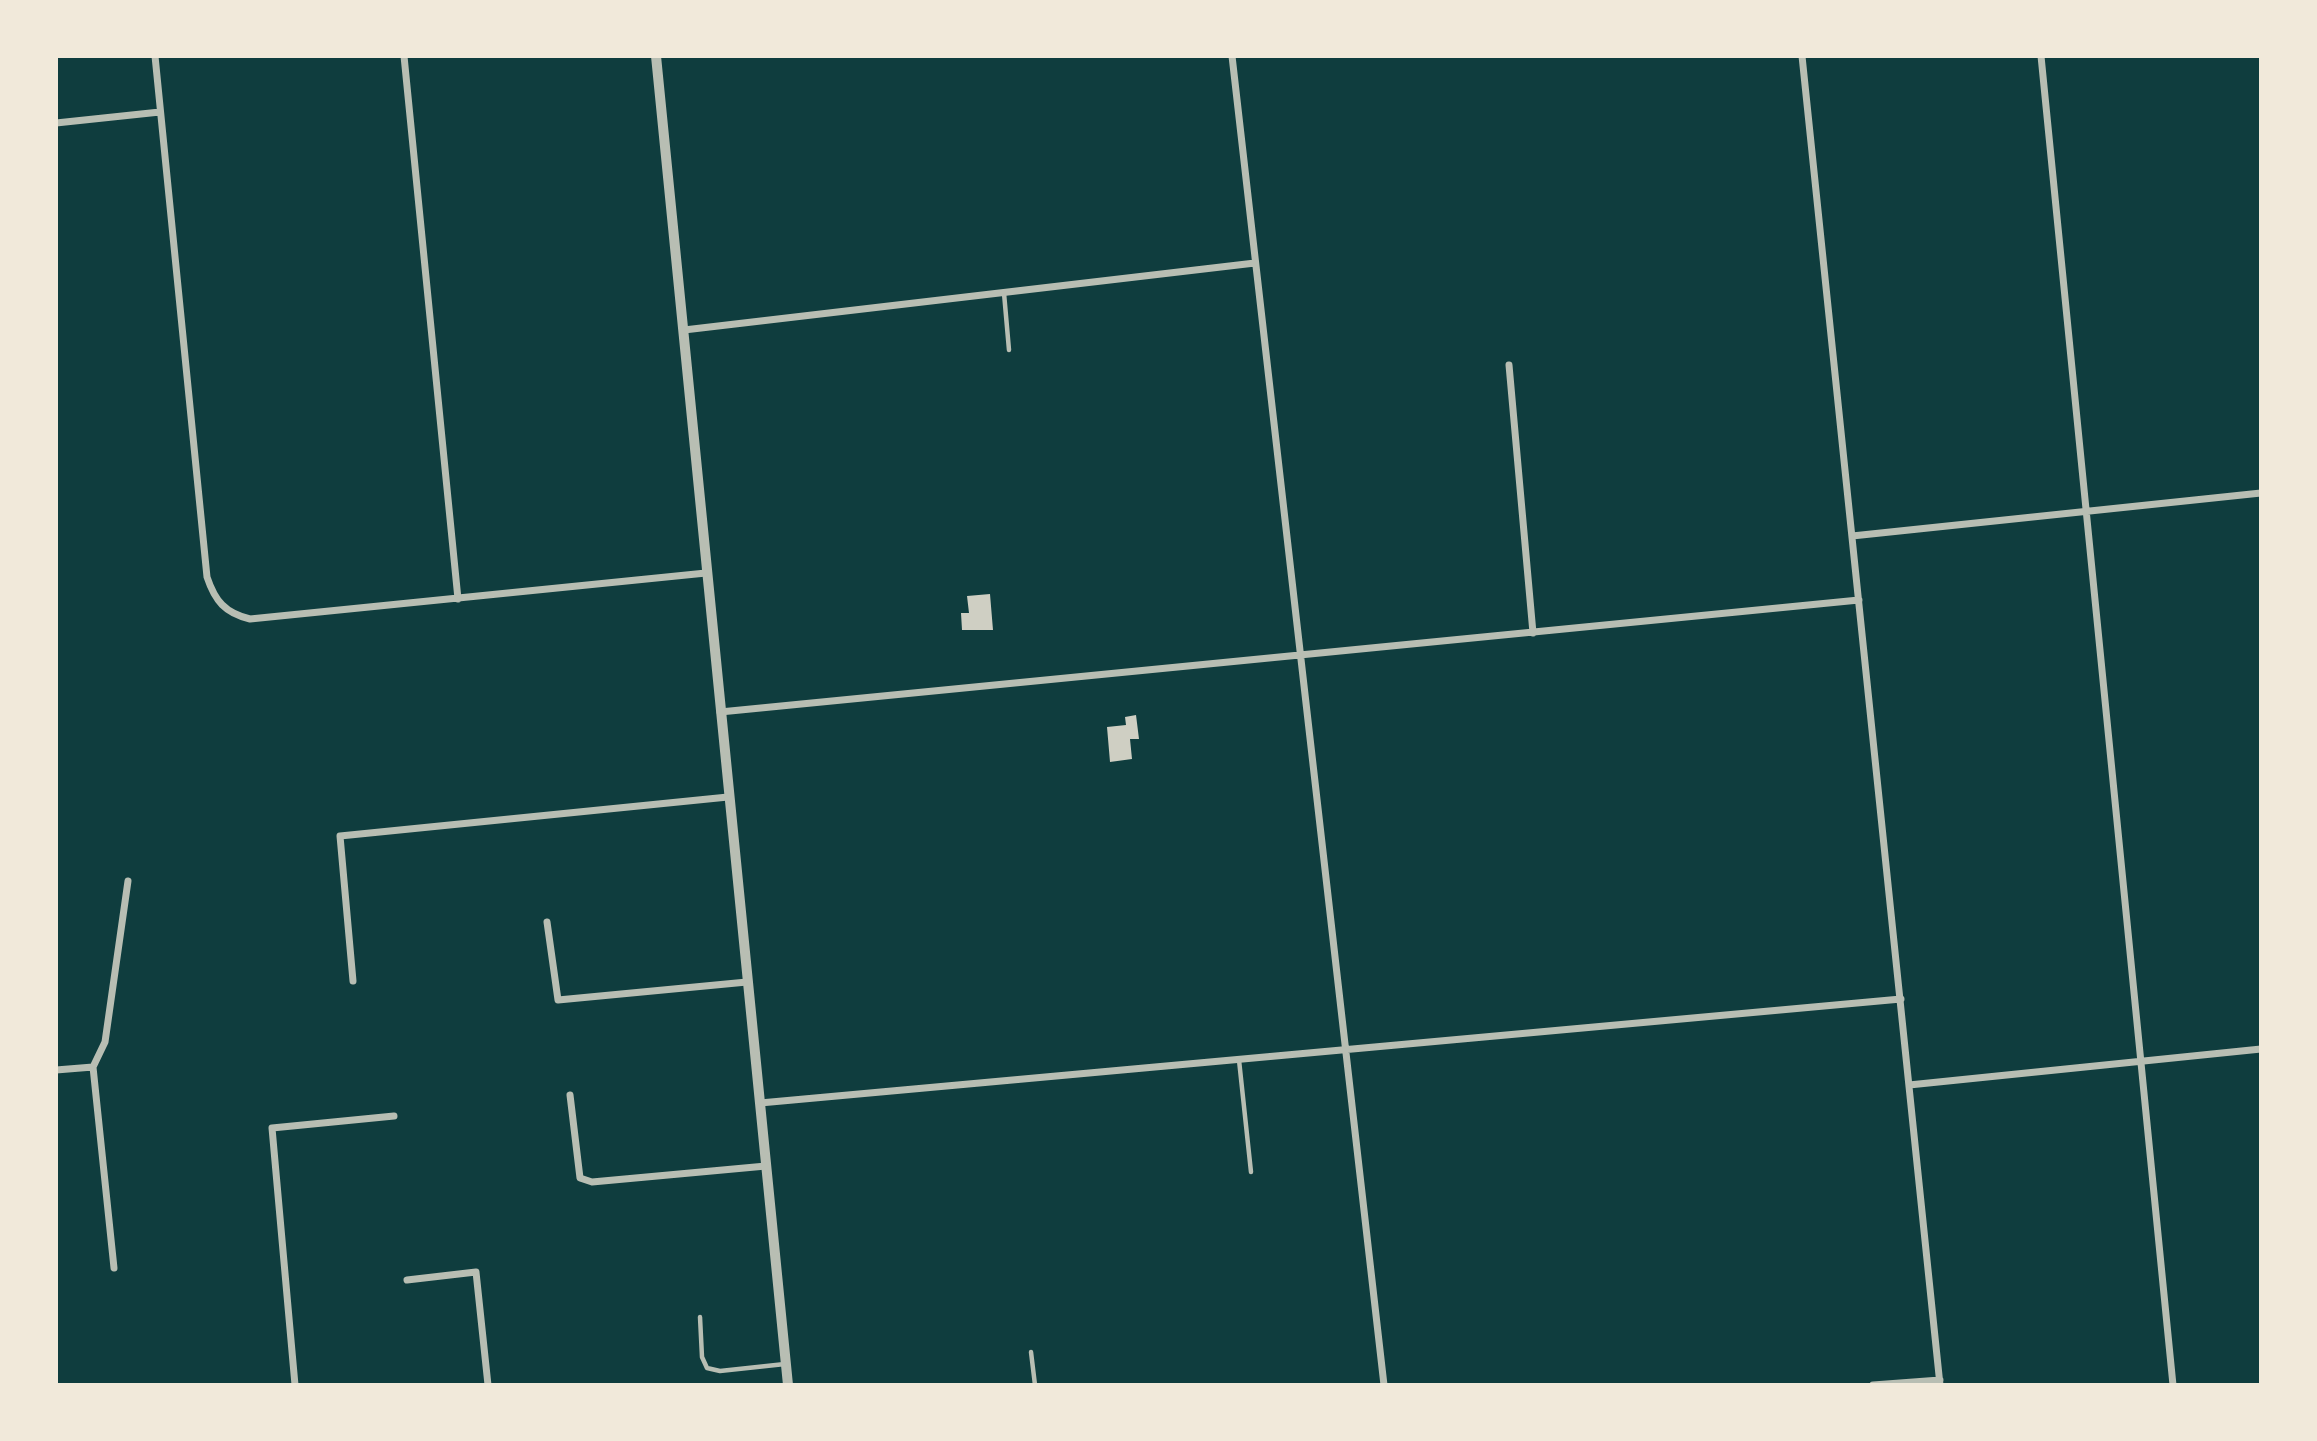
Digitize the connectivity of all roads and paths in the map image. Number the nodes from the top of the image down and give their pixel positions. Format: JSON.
{"nodes":[{"id":1,"x":155,"y":56,"type":"edge"},
{"id":2,"x":404,"y":56,"type":"edge"},
{"id":3,"x":656,"y":56,"type":"edge"},
{"id":4,"x":1232,"y":56,"type":"edge"},
{"id":5,"x":1802,"y":56,"type":"edge"},
{"id":6,"x":2041,"y":56,"type":"edge"},
{"id":7,"x":160,"y":112,"type":"junction"},
{"id":8,"x":56,"y":123,"type":"edge"},
{"id":9,"x":1255,"y":263,"type":"junction"},
{"id":10,"x":1004,"y":293,"type":"junction"},
{"id":11,"x":684,"y":330,"type":"junction"},
{"id":12,"x":1009,"y":350,"type":"dead end"},
{"id":13,"x":1509,"y":365,"type":"dead end"},
{"id":14,"x":2261,"y":493,"type":"edge"},
{"id":15,"x":2087,"y":510,"type":"junction"},
{"id":16,"x":1852,"y":536,"type":"junction"},
{"id":17,"x":706,"y":573,"type":"junction"},
{"id":18,"x":458,"y":599,"type":"junction"},
{"id":19,"x":1859,"y":600,"type":"junction"},
{"id":20,"x":1533,"y":633,"type":"junction"},
{"id":21,"x":1301,"y":655,"type":"junction"},
{"id":22,"x":720,"y":712,"type":"junction"},
{"id":23,"x":728,"y":797,"type":"junction"},
{"id":24,"x":128,"y":881,"type":"dead end"},
{"id":25,"x":547,"y":922,"type":"dead end"},
{"id":26,"x":353,"y":981,"type":"dead end"},
{"id":27,"x":747,"y":982,"type":"junction"},
{"id":28,"x":1901,"y":999,"type":"junction"},
{"id":29,"x":2261,"y":1049,"type":"edge"},
{"id":30,"x":1345,"y":1051,"type":"junction"},
{"id":31,"x":1239,"y":1060,"type":"junction"},
{"id":32,"x":2141,"y":1061,"type":"junction"},
{"id":33,"x":93,"y":1067,"type":"junction"},
{"id":34,"x":56,"y":1070,"type":"edge"},
{"id":35,"x":1909,"y":1085,"type":"junction"},
{"id":36,"x":570,"y":1095,"type":"dead end"},
{"id":37,"x":760,"y":1103,"type":"junction"},
{"id":38,"x":394,"y":1116,"type":"dead end"},
{"id":39,"x":766,"y":1166,"type":"junction"},
{"id":40,"x":1251,"y":1172,"type":"dead end"},
{"id":41,"x":114,"y":1268,"type":"dead end"},
{"id":42,"x":407,"y":1279,"type":"dead end"},
{"id":43,"x":700,"y":1317,"type":"dead end"},
{"id":44,"x":1031,"y":1352,"type":"dead end"},
{"id":45,"x":786,"y":1364,"type":"junction"},
{"id":46,"x":1940,"y":1382,"type":"edge"},
{"id":47,"x":295,"y":1385,"type":"edge"},
{"id":48,"x":488,"y":1385,"type":"edge"},
{"id":49,"x":788,"y":1385,"type":"edge"},
{"id":50,"x":1035,"y":1385,"type":"edge"},
{"id":51,"x":1384,"y":1385,"type":"edge"},
{"id":52,"x":1873,"y":1385,"type":"edge"},
{"id":53,"x":2173,"y":1385,"type":"edge"}],
"edges":[{"from":1,"to":7,"type":"street"},
{"from":2,"to":18,"type":"street"},
{"from":3,"to":11,"type":"street"},
{"from":4,"to":9,"type":"street"},
{"from":5,"to":16,"type":"street"},
{"from":6,"to":15,"type":"street"},
{"from":7,"to":8,"type":"street"},
{"from":7,"to":18,"type":"street"},
{"from":9,"to":10,"type":"street"},
{"from":9,"to":21,"type":"street"},
{"from":10,"to":11,"type":"street"},
{"from":10,"to":12,"type":"lane"},
{"from":11,"to":17,"type":"street"},
{"from":13,"to":20,"type":"street"},
{"from":14,"to":15,"type":"street"},
{"from":15,"to":16,"type":"street"},
{"from":15,"to":32,"type":"street"},
{"from":16,"to":19,"type":"street"},
{"from":17,"to":18,"type":"street"},
{"from":17,"to":22,"type":"street"},
{"from":19,"to":20,"type":"street"},
{"from":19,"to":28,"type":"street"},
{"from":20,"to":21,"type":"street"},
{"from":21,"to":22,"type":"street"},
{"from":21,"to":30,"type":"street"},
{"from":22,"to":23,"type":"street"},
{"from":23,"to":26,"type":"street"},
{"from":23,"to":27,"type":"street"},
{"from":24,"to":33,"type":"street"},
{"from":25,"to":27,"type":"street"},
{"from":27,"to":37,"type":"street"},
{"from":28,"to":30,"type":"street"},
{"from":28,"to":35,"type":"street"},
{"from":29,"to":32,"type":"street"},
{"from":30,"to":31,"type":"street"},
{"from":30,"to":51,"type":"street"},
{"from":31,"to":37,"type":"street"},
{"from":31,"to":40,"type":"lane"},
{"from":32,"to":35,"type":"street"},
{"from":32,"to":53,"type":"street"},
{"from":33,"to":34,"type":"street"},
{"from":33,"to":41,"type":"street"},
{"from":35,"to":46,"type":"street"},
{"from":36,"to":39,"type":"street"},
{"from":37,"to":39,"type":"street"},
{"from":38,"to":47,"type":"street"},
{"from":39,"to":45,"type":"street"},
{"from":42,"to":48,"type":"street"},
{"from":43,"to":45,"type":"lane"},
{"from":44,"to":50,"type":"lane"},
{"from":45,"to":49,"type":"street"},
{"from":46,"to":52,"type":"street"}]}
